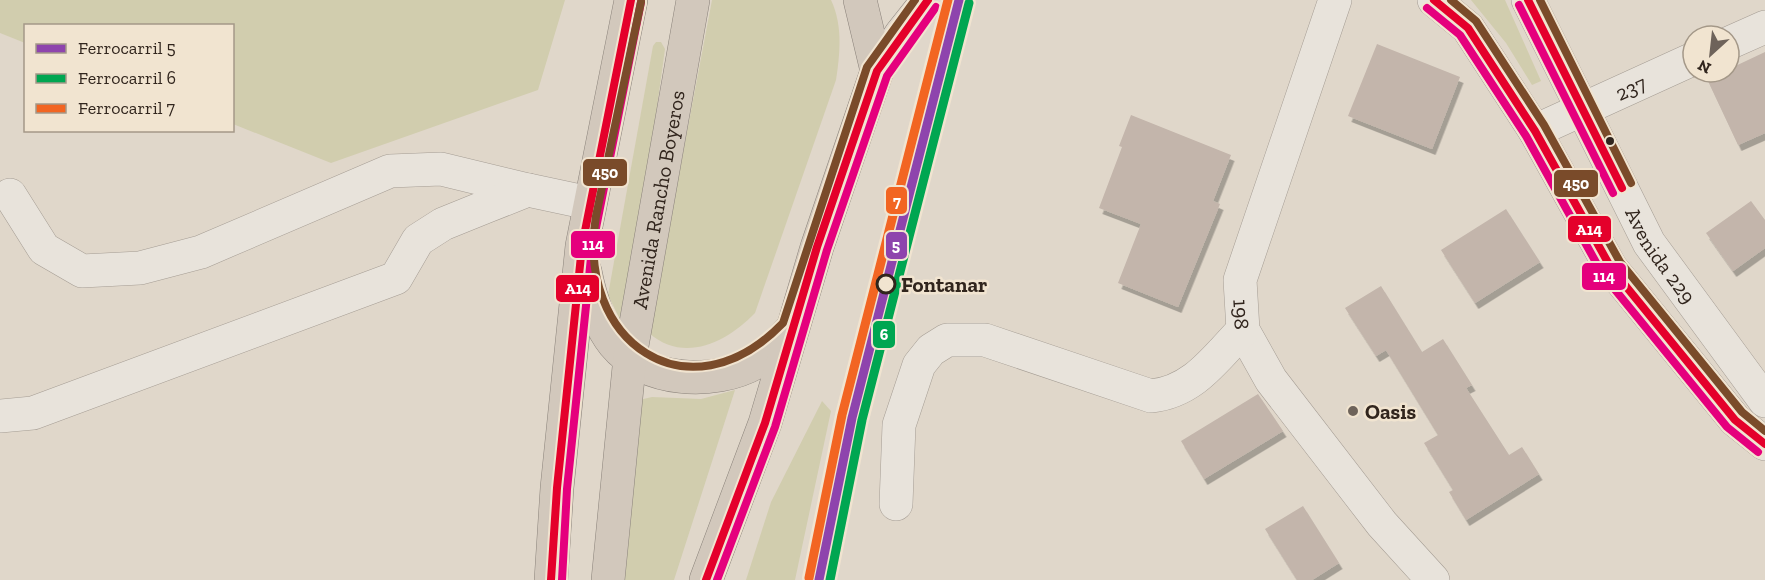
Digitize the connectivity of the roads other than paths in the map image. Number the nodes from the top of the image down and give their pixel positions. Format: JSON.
{"nodes":[{"id":1,"x":631,"y":0,"type":"edge"},
{"id":2,"x":693,"y":0,"type":"edge"},
{"id":3,"x":860,"y":0,"type":"edge"},
{"id":4,"x":928,"y":0,"type":"edge"},
{"id":5,"x":1335,"y":0,"type":"edge"},
{"id":6,"x":1434,"y":0,"type":"edge"},
{"id":7,"x":1528,"y":0,"type":"edge"},
{"id":8,"x":1765,"y":27,"type":"edge"},
{"id":9,"x":1741,"y":38,"type":"edge"},
{"id":10,"x":1681,"y":63,"type":"edge"},
{"id":11,"x":877,"y":71,"type":"junction"},
{"id":12,"x":1582,"y":108,"type":"junction"},
{"id":13,"x":1535,"y":131,"type":"junction"},
{"id":14,"x":528,"y":190,"type":"junction"},
{"id":15,"x":10,"y":195,"type":"dead end"},
{"id":16,"x":589,"y":203,"type":"junction"},
{"id":17,"x":582,"y":246,"type":"junction"},
{"id":18,"x":792,"y":329,"type":"junction"},
{"id":19,"x":1243,"y":330,"type":"junction"},
{"id":20,"x":630,"y":357,"type":"junction"},
{"id":21,"x":1764,"y":398,"type":"edge"},
{"id":22,"x":0,"y":416,"type":"edge"},
{"id":23,"x":1735,"y":420,"type":"junction"},
{"id":24,"x":1765,"y":444,"type":"edge"},
{"id":25,"x":896,"y":504,"type":"dead end"},
{"id":26,"x":551,"y":580,"type":"edge"},
{"id":27,"x":608,"y":580,"type":"edge"},
{"id":28,"x":706,"y":580,"type":"edge"},
{"id":29,"x":1433,"y":580,"type":"edge"}],
"edges":[{"from":1,"to":16,"type":"highway"},
{"from":2,"to":20,"type":"highway","name":"Avenida Rancho Boyeros"},
{"from":3,"to":11,"type":"highway"},
{"from":4,"to":11,"type":"main road"},
{"from":5,"to":19,"type":"street","name":"198"},
{"from":6,"to":13,"type":"street","name":"Avenida 229"},
{"from":7,"to":12,"type":"street","name":"Avenida 229"},
{"from":8,"to":9,"type":"street"},
{"from":10,"to":12,"type":"street","name":"237"},
{"from":11,"to":18,"type":"highway"},
{"from":12,"to":13,"type":"street","name":"237"},
{"from":12,"to":21,"type":"street","name":"Avenida 229"},
{"from":13,"to":23,"type":"street","name":"Avenida 229"},
{"from":14,"to":15,"type":"street"},
{"from":14,"to":16,"type":"street"},
{"from":14,"to":22,"type":"street"},
{"from":16,"to":17,"type":"highway"},
{"from":17,"to":20,"type":"highway"},
{"from":17,"to":26,"type":"highway"},
{"from":18,"to":20,"type":"highway"},
{"from":18,"to":28,"type":"highway"},
{"from":19,"to":25,"type":"street"},
{"from":19,"to":29,"type":"street","name":"198"},
{"from":20,"to":27,"type":"highway","name":"Avenida Rancho Boyeros"},
{"from":21,"to":23,"type":"street"},
{"from":23,"to":24,"type":"street","name":"Avenida 229"}]}
